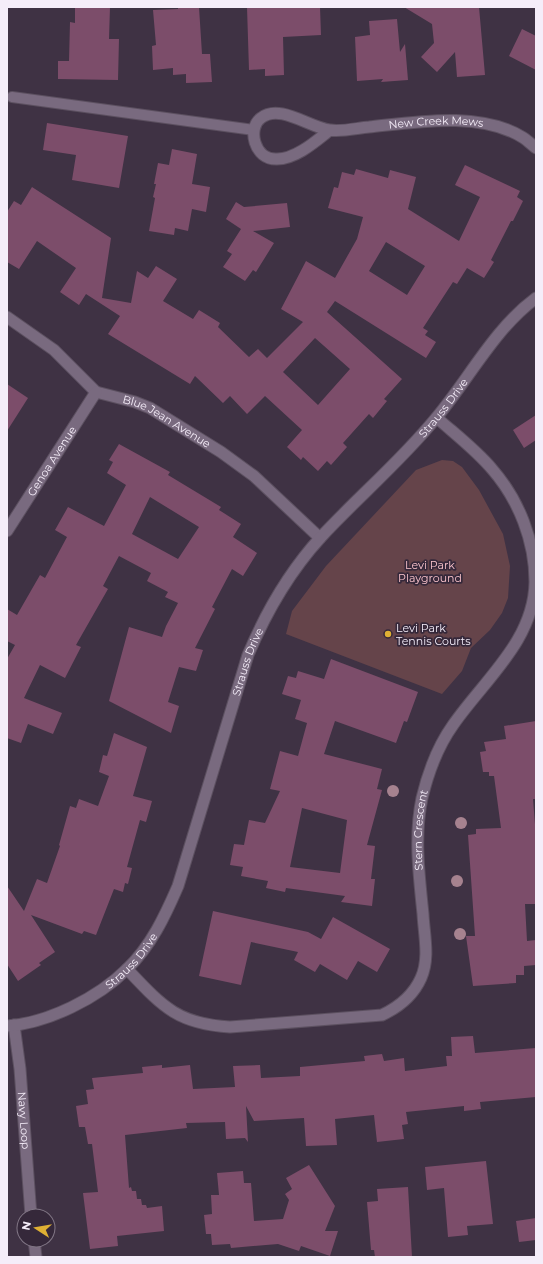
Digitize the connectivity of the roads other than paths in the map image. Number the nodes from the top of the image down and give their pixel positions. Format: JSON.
{"nodes":[{"id":1,"x":12,"y":97,"type":"dead end"},
{"id":2,"x":254,"y":130,"type":"junction"},
{"id":3,"x":330,"y":130,"type":"junction"},
{"id":4,"x":536,"y":148,"type":"edge"},
{"id":5,"x":536,"y":298,"type":"edge"},
{"id":6,"x":7,"y":317,"type":"edge"},
{"id":7,"x":96,"y":392,"type":"junction"},
{"id":8,"x":437,"y":418,"type":"junction"},
{"id":9,"x":7,"y":531,"type":"edge"},
{"id":10,"x":320,"y":538,"type":"junction"},
{"id":11,"x":127,"y":969,"type":"junction"},
{"id":12,"x":11,"y":1026,"type":"edge"},
{"id":13,"x":30,"y":1208,"type":"edge"}],
"edges":[{"from":1,"to":2,"type":"lane"},
{"from":2,"to":3,"type":"street","name":"New Creek Mews"},
{"from":2,"to":3,"type":"street"},
{"from":3,"to":4,"type":"street","name":"New Creek Mews"},
{"from":5,"to":8,"type":"street","name":"Strauss Drive"},
{"from":6,"to":7,"type":"street"},
{"from":7,"to":9,"type":"street","name":"Genoa Avenue"},
{"from":7,"to":10,"type":"street","name":"Blue Jean Avenue"},
{"from":8,"to":10,"type":"street","name":"Strauss Drive"},
{"from":8,"to":11,"type":"street","name":"Stern Crescent"},
{"from":10,"to":11,"type":"street","name":"Strauss Drive"},
{"from":11,"to":12,"type":"street","name":"Strauss Drive"},
{"from":12,"to":13,"type":"street","name":"Navy Loop"}]}
